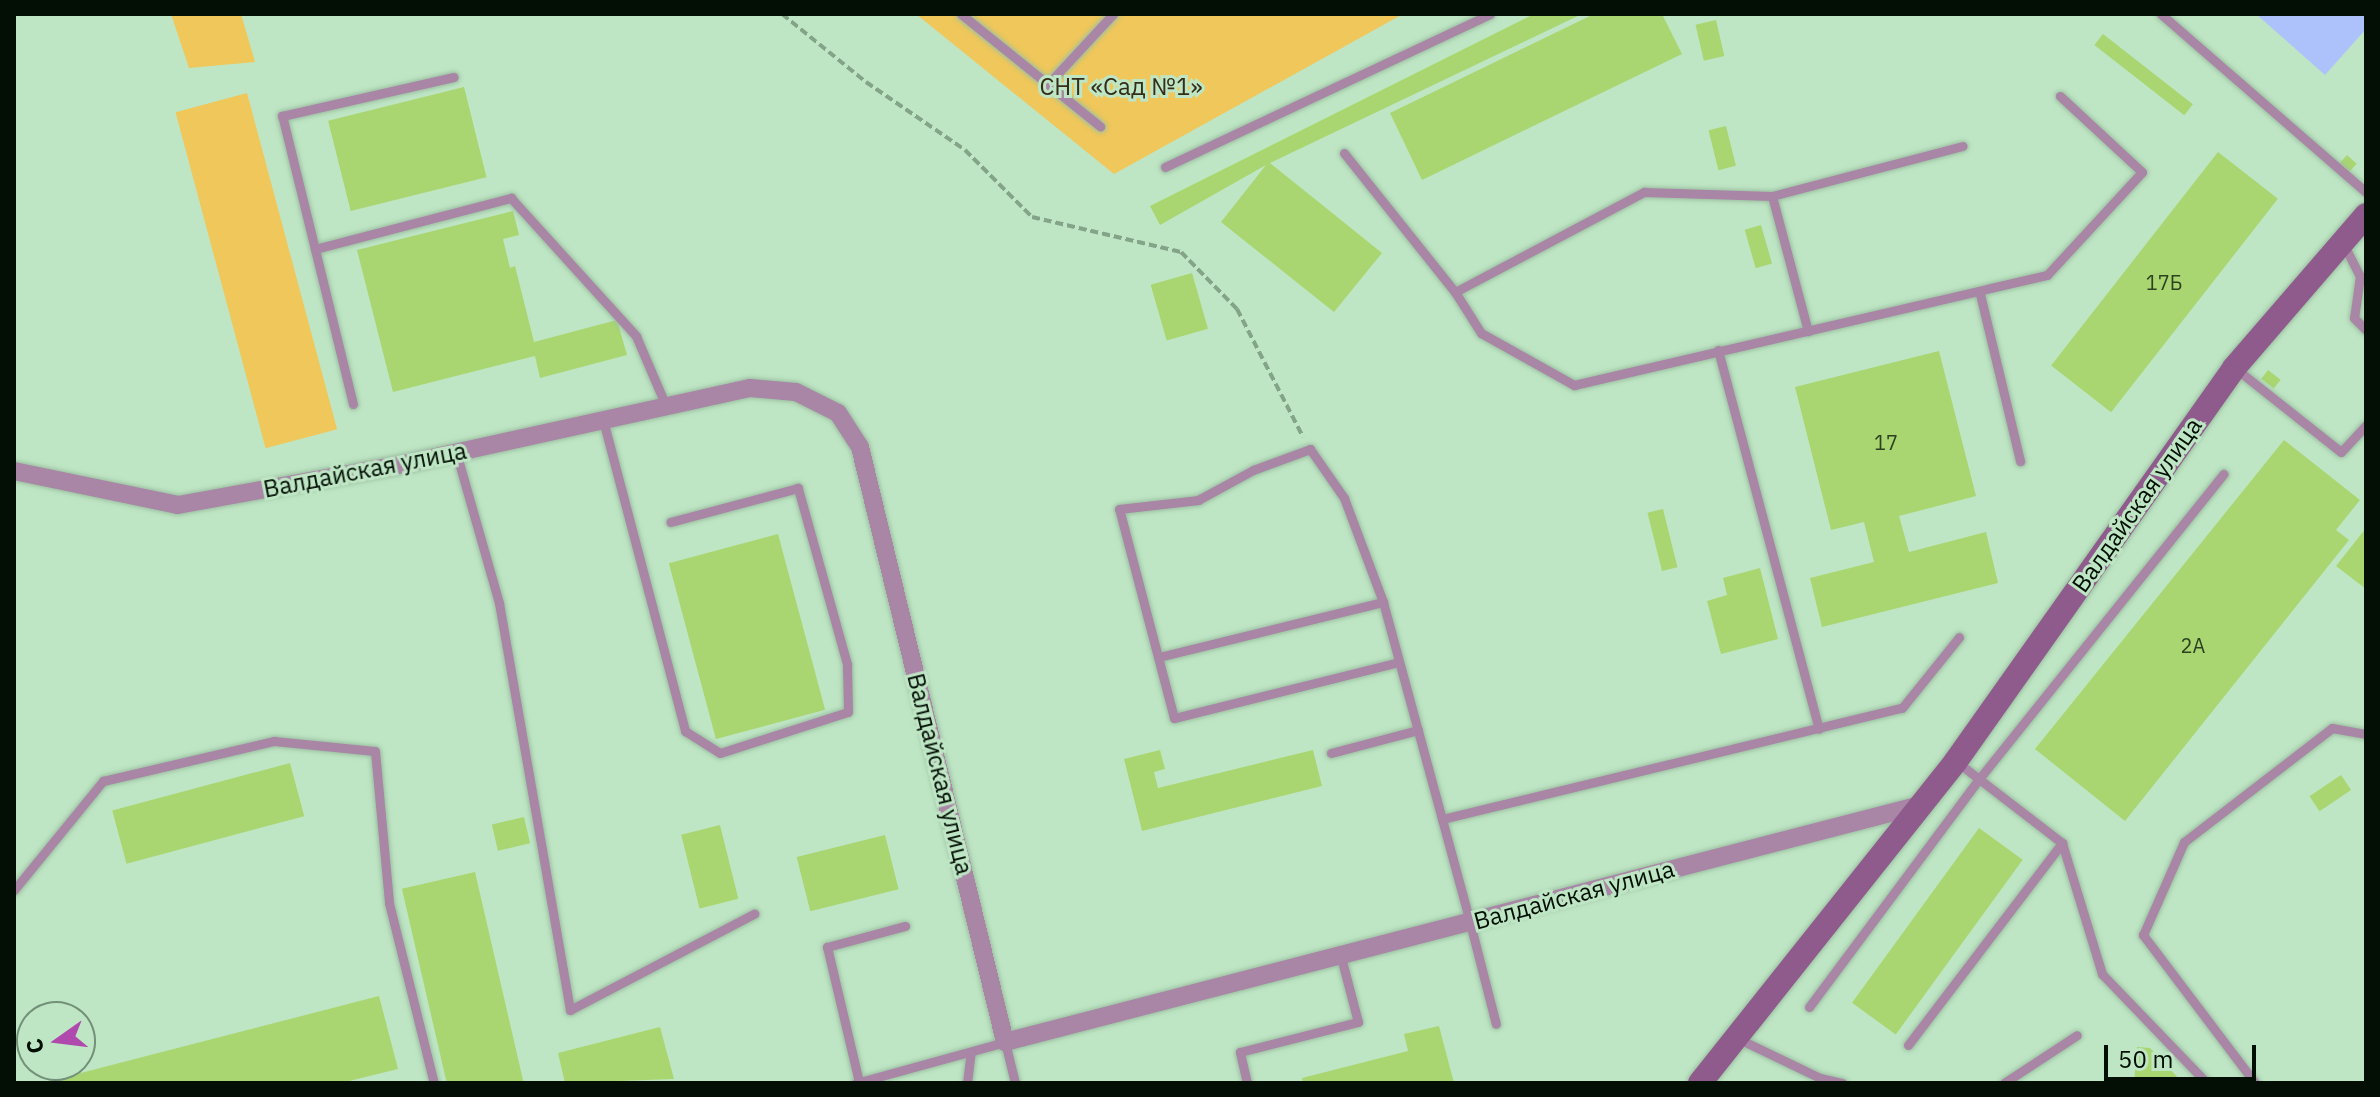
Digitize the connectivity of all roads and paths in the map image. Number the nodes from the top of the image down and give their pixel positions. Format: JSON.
{"nodes":[{"id":1,"x":782,"y":14,"type":"edge"},
{"id":2,"x":961,"y":14,"type":"edge"},
{"id":3,"x":1113,"y":14,"type":"edge"},
{"id":4,"x":1490,"y":14,"type":"edge"},
{"id":5,"x":2161,"y":14,"type":"edge"},
{"id":6,"x":454,"y":77,"type":"dead end"},
{"id":7,"x":1048,"y":84,"type":"junction"},
{"id":8,"x":2060,"y":96,"type":"dead end"},
{"id":9,"x":1100,"y":126,"type":"dead end"},
{"id":10,"x":1963,"y":146,"type":"dead end"},
{"id":11,"x":1344,"y":153,"type":"dead end"},
{"id":12,"x":1165,"y":167,"type":"dead end"},
{"id":13,"x":2366,"y":192,"type":"edge"},
{"id":14,"x":1772,"y":196,"type":"junction"},
{"id":15,"x":2366,"y":215,"type":"edge"},
{"id":16,"x":2342,"y":242,"type":"junction"},
{"id":17,"x":315,"y":249,"type":"junction"},
{"id":18,"x":1455,"y":292,"type":"junction"},
{"id":19,"x":1980,"y":294,"type":"junction"},
{"id":20,"x":2366,"y":330,"type":"edge"},
{"id":21,"x":1808,"y":331,"type":"junction"},
{"id":22,"x":1718,"y":350,"type":"junction"},
{"id":23,"x":2234,"y":368,"type":"junction"},
{"id":24,"x":353,"y":404,"type":"dead end"},
{"id":25,"x":666,"y":406,"type":"junction"},
{"id":26,"x":603,"y":420,"type":"junction"},
{"id":27,"x":2366,"y":425,"type":"edge"},
{"id":28,"x":1310,"y":449,"type":"junction"},
{"id":29,"x":456,"y":452,"type":"junction"},
{"id":30,"x":2020,"y":461,"type":"dead end"},
{"id":31,"x":14,"y":471,"type":"edge"},
{"id":32,"x":2223,"y":474,"type":"dead end"},
{"id":33,"x":670,"y":522,"type":"dead end"},
{"id":34,"x":1383,"y":602,"type":"junction"},
{"id":35,"x":1959,"y":637,"type":"dead end"},
{"id":36,"x":1159,"y":657,"type":"junction"},
{"id":37,"x":1399,"y":662,"type":"junction"},
{"id":38,"x":1819,"y":729,"type":"junction"},
{"id":39,"x":1418,"y":730,"type":"junction"},
{"id":40,"x":2366,"y":734,"type":"edge"},
{"id":41,"x":1331,"y":753,"type":"dead end"},
{"id":42,"x":1956,"y":761,"type":"junction"},
{"id":43,"x":1979,"y":779,"type":"junction"},
{"id":44,"x":1921,"y":805,"type":"junction"},
{"id":45,"x":1442,"y":819,"type":"junction"},
{"id":46,"x":2062,"y":843,"type":"junction"},
{"id":47,"x":14,"y":890,"type":"edge"},
{"id":48,"x":754,"y":914,"type":"dead end"},
{"id":49,"x":1470,"y":923,"type":"junction"},
{"id":50,"x":905,"y":926,"type":"dead end"},
{"id":51,"x":1341,"y":957,"type":"junction"},
{"id":52,"x":1809,"y":1007,"type":"dead end"},
{"id":53,"x":1496,"y":1024,"type":"dead end"},
{"id":54,"x":2077,"y":1035,"type":"dead end"},
{"id":55,"x":1735,"y":1037,"type":"junction"},
{"id":56,"x":1005,"y":1042,"type":"junction"},
{"id":57,"x":1908,"y":1045,"type":"dead end"},
{"id":58,"x":971,"y":1052,"type":"junction"},
{"id":59,"x":1820,"y":1081,"type":"edge"},
{"id":60,"x":434,"y":1083,"type":"edge"},
{"id":61,"x":858,"y":1083,"type":"edge"},
{"id":62,"x":967,"y":1083,"type":"edge"},
{"id":63,"x":1015,"y":1083,"type":"edge"},
{"id":64,"x":1247,"y":1083,"type":"edge"},
{"id":65,"x":1700,"y":1083,"type":"edge"},
{"id":66,"x":1842,"y":1083,"type":"edge"},
{"id":67,"x":2004,"y":1083,"type":"edge"},
{"id":68,"x":2207,"y":1083,"type":"edge"},
{"id":69,"x":2255,"y":1083,"type":"edge"}],
"edges":[{"from":1,"to":28,"type":"path"},
{"from":2,"to":7,"type":"lane"},
{"from":3,"to":7,"type":"lane"},
{"from":4,"to":12,"type":"lane"},
{"from":5,"to":13,"type":"lane"},
{"from":6,"to":17,"type":"lane"},
{"from":7,"to":9,"type":"lane"},
{"from":8,"to":19,"type":"lane"},
{"from":10,"to":14,"type":"lane"},
{"from":11,"to":18,"type":"lane"},
{"from":14,"to":18,"type":"lane"},
{"from":14,"to":21,"type":"lane"},
{"from":15,"to":16,"type":"street","name":"Валдайская улица"},
{"from":16,"to":20,"type":"lane"},
{"from":16,"to":23,"type":"street","name":"Валдайская улица"},
{"from":17,"to":24,"type":"lane"},
{"from":17,"to":25,"type":"lane"},
{"from":18,"to":22,"type":"lane"},
{"from":19,"to":21,"type":"lane"},
{"from":19,"to":30,"type":"lane"},
{"from":21,"to":22,"type":"lane"},
{"from":22,"to":38,"type":"lane"},
{"from":23,"to":27,"type":"lane"},
{"from":23,"to":42,"type":"street","name":"Валдайская улица"},
{"from":25,"to":26,"type":"street","name":"Валдайская улица"},
{"from":25,"to":56,"type":"street","name":"Валдайская улица"},
{"from":26,"to":29,"type":"street","name":"Валдайская улица"},
{"from":26,"to":33,"type":"lane"},
{"from":28,"to":34,"type":"lane"},
{"from":28,"to":36,"type":"lane"},
{"from":29,"to":31,"type":"street","name":"Валдайская улица"},
{"from":29,"to":48,"type":"lane"},
{"from":32,"to":43,"type":"lane"},
{"from":34,"to":36,"type":"lane"},
{"from":34,"to":37,"type":"lane"},
{"from":35,"to":38,"type":"lane"},
{"from":36,"to":37,"type":"lane"},
{"from":37,"to":39,"type":"lane"},
{"from":38,"to":45,"type":"lane"},
{"from":39,"to":41,"type":"lane"},
{"from":39,"to":45,"type":"lane"},
{"from":40,"to":69,"type":"lane"},
{"from":42,"to":43,"type":"lane"},
{"from":42,"to":44,"type":"street","name":"Валдайская улица"},
{"from":43,"to":46,"type":"lane"},
{"from":43,"to":52,"type":"lane"},
{"from":44,"to":49,"type":"street","name":"Валдайская улица"},
{"from":44,"to":55,"type":"street","name":"Валдайская улица"},
{"from":45,"to":49,"type":"lane"},
{"from":46,"to":57,"type":"lane"},
{"from":46,"to":68,"type":"lane"},
{"from":47,"to":60,"type":"lane"},
{"from":49,"to":51,"type":"street","name":"Валдайская улица"},
{"from":49,"to":53,"type":"lane"},
{"from":50,"to":61,"type":"lane"},
{"from":51,"to":56,"type":"street","name":"Валдайская улица"},
{"from":51,"to":64,"type":"lane"},
{"from":54,"to":67,"type":"lane"},
{"from":55,"to":59,"type":"lane"},
{"from":55,"to":65,"type":"street","name":"Валдайская улица"},
{"from":56,"to":58,"type":"lane"},
{"from":56,"to":63,"type":"lane"},
{"from":58,"to":61,"type":"lane"},
{"from":58,"to":62,"type":"lane"},
{"from":59,"to":66,"type":"lane"}]}
